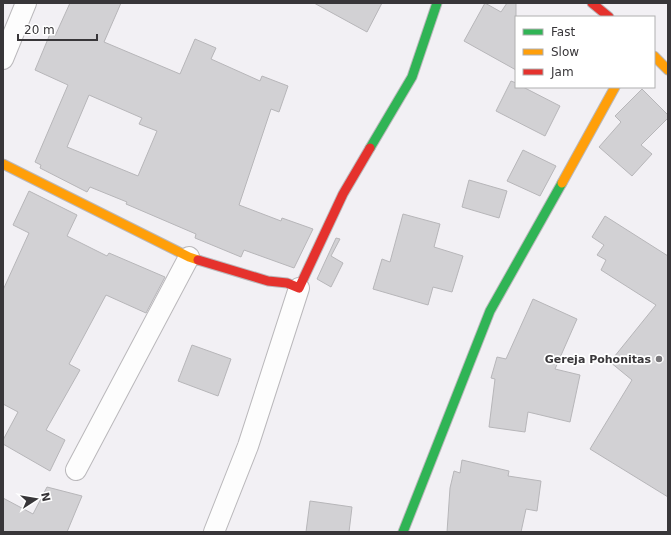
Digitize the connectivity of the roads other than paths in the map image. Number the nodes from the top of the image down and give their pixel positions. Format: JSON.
{"nodes":[{"id":1,"x":26,"y":3,"type":"edge"},
{"id":2,"x":437,"y":3,"type":"edge"},
{"id":3,"x":592,"y":3,"type":"edge"},
{"id":4,"x":608,"y":16,"type":"edge"},
{"id":5,"x":655,"y":57,"type":"edge"},
{"id":6,"x":3,"y":59,"type":"edge"},
{"id":7,"x":668,"y":70,"type":"edge"},
{"id":8,"x":614,"y":88,"type":"edge"},
{"id":9,"x":3,"y":164,"type":"edge"},
{"id":10,"x":189,"y":257,"type":"junction"},
{"id":11,"x":299,"y":288,"type":"junction"},
{"id":12,"x":76,"y":470,"type":"dead end"},
{"id":13,"x":214,"y":532,"type":"edge"},
{"id":14,"x":403,"y":532,"type":"edge"}],
"edges":[{"from":1,"to":6,"type":"street"},
{"from":2,"to":11,"type":"street"},
{"from":3,"to":4,"type":"street"},
{"from":5,"to":7,"type":"street"},
{"from":8,"to":14,"type":"street"},
{"from":9,"to":10,"type":"street"},
{"from":10,"to":11,"type":"street"},
{"from":10,"to":12,"type":"street"},
{"from":11,"to":13,"type":"street"}]}
